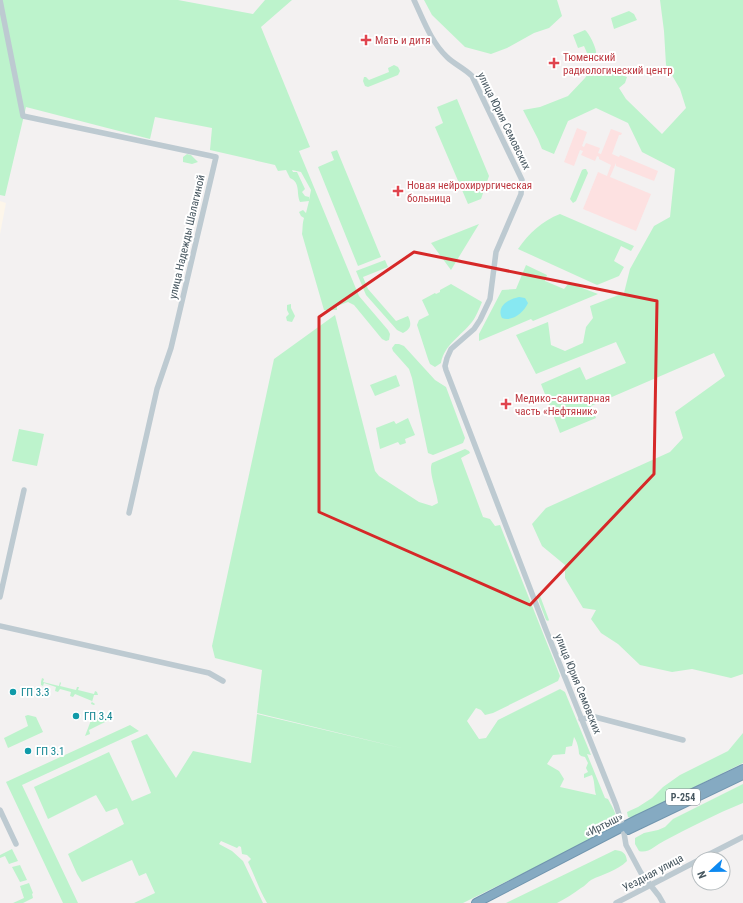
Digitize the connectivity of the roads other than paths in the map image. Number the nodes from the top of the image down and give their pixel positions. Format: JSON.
{"nodes":[{"id":1,"x":0,"y":0,"type":"edge"},
{"id":2,"x":414,"y":0,"type":"edge"},
{"id":3,"x":24,"y":490,"type":"dead end"},
{"id":4,"x":129,"y":513,"type":"dead end"},
{"id":5,"x":0,"y":597,"type":"edge"},
{"id":6,"x":0,"y":626,"type":"edge"},
{"id":7,"x":223,"y":682,"type":"dead end"},
{"id":8,"x":581,"y":719,"type":"junction"},
{"id":9,"x":683,"y":740,"type":"dead end"},
{"id":10,"x":743,"y":769,"type":"edge"},
{"id":11,"x":743,"y":775,"type":"edge"},
{"id":12,"x":0,"y":810,"type":"edge"},
{"id":13,"x":623,"y":830,"type":"junction"},
{"id":14,"x":743,"y":837,"type":"edge"},
{"id":15,"x":16,"y":844,"type":"dead end"},
{"id":16,"x":716,"y":851,"type":"edge"},
{"id":17,"x":691,"y":864,"type":"edge"},
{"id":18,"x":650,"y":885,"type":"junction"},
{"id":19,"x":476,"y":903,"type":"edge"},
{"id":20,"x":486,"y":903,"type":"edge"},
{"id":21,"x":616,"y":903,"type":"edge"},
{"id":22,"x":663,"y":903,"type":"edge"}],
"edges":[{"from":1,"to":4,"type":"street","name":"улица Надежды Шалагиной"},
{"from":2,"to":8,"type":"street","name":"улица Юрия Семовских"},
{"from":3,"to":5,"type":"street"},
{"from":6,"to":7,"type":"street"},
{"from":8,"to":9,"type":"street"},
{"from":8,"to":13,"type":"street","name":"улица Юрия Семовских"},
{"from":10,"to":13,"type":"highway","name":"«Иртыш»","number":"Р-254"},
{"from":11,"to":13,"type":"highway","name":"«Иртыш»","number":"Р-254"},
{"from":12,"to":15,"type":"street"},
{"from":13,"to":18,"type":"street","name":"улица Юрия Семовских"},
{"from":13,"to":19,"type":"highway","name":"«Иртыш»","number":"Р-254"},
{"from":13,"to":20,"type":"highway","name":"«Иртыш»","number":"Р-254"},
{"from":14,"to":16,"type":"street","name":"Уездная улица"},
{"from":17,"to":18,"type":"street","name":"Уездная улица"},
{"from":18,"to":21,"type":"street","name":"Уездная улица"},
{"from":18,"to":22,"type":"street","name":"улица Юрия Семовских"}]}
